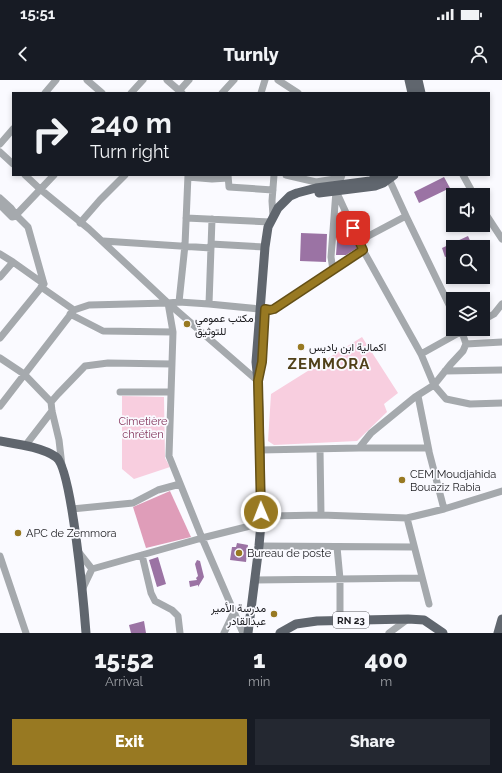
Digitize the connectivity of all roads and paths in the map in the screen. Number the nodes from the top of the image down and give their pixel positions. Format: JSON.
{"nodes":[{"id":1,"x":56,"y":80,"type":"edge"},
{"id":2,"x":87,"y":80,"type":"edge"},
{"id":3,"x":142,"y":80,"type":"edge"},
{"id":4,"x":167,"y":80,"type":"edge"},
{"id":5,"x":189,"y":80,"type":"edge"},
{"id":6,"x":234,"y":80,"type":"edge"},
{"id":7,"x":265,"y":80,"type":"edge"},
{"id":8,"x":278,"y":80,"type":"edge"},
{"id":9,"x":409,"y":80,"type":"edge"},
{"id":10,"x":418,"y":80,"type":"edge"},
{"id":11,"x":288,"y":90,"type":"edge"},
{"id":12,"x":226,"y":91,"type":"edge"},
{"id":13,"x":46,"y":92,"type":"edge"},
{"id":14,"x":101,"y":92,"type":"edge"},
{"id":15,"x":132,"y":92,"type":"edge"},
{"id":16,"x":180,"y":92,"type":"edge"},
{"id":17,"x":261,"y":92,"type":"edge"},
{"id":18,"x":412,"y":92,"type":"edge"},
{"id":19,"x":421,"y":92,"type":"edge"},
{"id":20,"x":12,"y":130,"type":"edge"},
{"id":21,"x":0,"y":144,"type":"edge"},
{"id":22,"x":0,"y":152,"type":"edge"},
{"id":23,"x":12,"y":163,"type":"edge"},
{"id":24,"x":26,"y":176,"type":"edge"},
{"id":25,"x":53,"y":176,"type":"edge"},
{"id":26,"x":124,"y":176,"type":"edge"},
{"id":27,"x":188,"y":176,"type":"edge"},
{"id":28,"x":274,"y":176,"type":"edge"},
{"id":29,"x":293,"y":176,"type":"edge"},
{"id":30,"x":342,"y":176,"type":"edge"},
{"id":31,"x":388,"y":176,"type":"edge"},
{"id":32,"x":464,"y":176,"type":"edge"},
{"id":33,"x":228,"y":177,"type":"edge"},
{"id":34,"x":316,"y":182,"type":"edge"},
{"id":35,"x":470,"y":188,"type":"edge"},
{"id":36,"x":40,"y":189,"type":"junction"},
{"id":37,"x":273,"y":190,"type":"junction"},
{"id":38,"x":336,"y":191,"type":"junction"},
{"id":39,"x":0,"y":198,"type":"edge"},
{"id":40,"x":0,"y":205,"type":"edge"},
{"id":41,"x":16,"y":216,"type":"junction"},
{"id":42,"x":406,"y":216,"type":"junction"},
{"id":43,"x":186,"y":218,"type":"junction"},
{"id":44,"x":212,"y":219,"type":"junction"},
{"id":45,"x":272,"y":219,"type":"junction"},
{"id":46,"x":490,"y":221,"type":"edge"},
{"id":47,"x":80,"y":223,"type":"junction"},
{"id":48,"x":502,"y":239,"type":"edge"},
{"id":49,"x":103,"y":241,"type":"junction"},
{"id":50,"x":359,"y":241,"type":"junction"},
{"id":51,"x":185,"y":245,"type":"junction"},
{"id":52,"x":211,"y":246,"type":"junction"},
{"id":53,"x":265,"y":247,"type":"junction"},
{"id":54,"x":363,"y":250,"type":"junction"},
{"id":55,"x":0,"y":254,"type":"edge"},
{"id":56,"x":13,"y":262,"type":"junction"},
{"id":57,"x":332,"y":270,"type":"junction"},
{"id":58,"x":0,"y":277,"type":"edge"},
{"id":59,"x":42,"y":285,"type":"junction"},
{"id":60,"x":446,"y":299,"type":"edge"},
{"id":61,"x":179,"y":302,"type":"junction"},
{"id":62,"x":168,"y":303,"type":"junction"},
{"id":63,"x":210,"y":304,"type":"junction"},
{"id":64,"x":502,"y":304,"type":"edge"},
{"id":65,"x":262,"y":309,"type":"junction"},
{"id":66,"x":72,"y":312,"type":"junction"},
{"id":67,"x":495,"y":313,"type":"junction"},
{"id":68,"x":490,"y":316,"type":"edge"},
{"id":69,"x":502,"y":318,"type":"edge"},
{"id":70,"x":173,"y":332,"type":"junction"},
{"id":71,"x":452,"y":336,"type":"edge"},
{"id":72,"x":464,"y":336,"type":"edge"},
{"id":73,"x":0,"y":338,"type":"edge"},
{"id":74,"x":502,"y":342,"type":"edge"},
{"id":75,"x":466,"y":344,"type":"junction"},
{"id":76,"x":421,"y":354,"type":"junction"},
{"id":77,"x":0,"y":358,"type":"edge"},
{"id":78,"x":172,"y":364,"type":"junction"},
{"id":79,"x":502,"y":370,"type":"edge"},
{"id":80,"x":445,"y":371,"type":"junction"},
{"id":81,"x":24,"y":374,"type":"junction"},
{"id":82,"x":258,"y":381,"type":"junction"},
{"id":83,"x":434,"y":385,"type":"junction"},
{"id":84,"x":120,"y":392,"type":"dead end"},
{"id":85,"x":171,"y":392,"type":"junction"},
{"id":86,"x":418,"y":396,"type":"junction"},
{"id":87,"x":51,"y":402,"type":"junction"},
{"id":88,"x":502,"y":403,"type":"edge"},
{"id":89,"x":0,"y":406,"type":"edge"},
{"id":90,"x":52,"y":411,"type":"junction"},
{"id":91,"x":0,"y":441,"type":"edge"},
{"id":92,"x":25,"y":446,"type":"junction"},
{"id":93,"x":359,"y":448,"type":"junction"},
{"id":94,"x":320,"y":449,"type":"junction"},
{"id":95,"x":260,"y":450,"type":"junction"},
{"id":96,"x":429,"y":451,"type":"junction"},
{"id":97,"x":63,"y":468,"type":"junction"},
{"id":98,"x":180,"y":484,"type":"junction"},
{"id":99,"x":502,"y":491,"type":"edge"},
{"id":100,"x":72,"y":509,"type":"junction"},
{"id":101,"x":444,"y":509,"type":"junction"},
{"id":102,"x":321,"y":515,"type":"junction"},
{"id":103,"x":407,"y":518,"type":"junction"},
{"id":104,"x":261,"y":522,"type":"junction"},
{"id":105,"x":202,"y":538,"type":"junction"},
{"id":106,"x":259,"y":546,"type":"junction"},
{"id":107,"x":337,"y":547,"type":"junction"},
{"id":108,"x":414,"y":547,"type":"junction"},
{"id":109,"x":77,"y":550,"type":"junction"},
{"id":110,"x":142,"y":555,"type":"junction"},
{"id":111,"x":0,"y":556,"type":"edge"},
{"id":112,"x":92,"y":569,"type":"junction"},
{"id":113,"x":422,"y":578,"type":"junction"},
{"id":114,"x":340,"y":579,"type":"junction"},
{"id":115,"x":255,"y":580,"type":"junction"},
{"id":116,"x":82,"y":590,"type":"junction"},
{"id":117,"x":429,"y":604,"type":"dead end"},
{"id":118,"x":234,"y":612,"type":"junction"},
{"id":119,"x":408,"y":619,"type":"junction"},
{"id":120,"x":502,"y":619,"type":"edge"},
{"id":121,"x":340,"y":620,"type":"junction"},
{"id":122,"x":26,"y":633,"type":"edge"},
{"id":123,"x":86,"y":633,"type":"edge"},
{"id":124,"x":180,"y":633,"type":"edge"},
{"id":125,"x":224,"y":633,"type":"edge"},
{"id":126,"x":243,"y":633,"type":"edge"},
{"id":127,"x":248,"y":633,"type":"edge"},
{"id":128,"x":280,"y":633,"type":"edge"},
{"id":129,"x":389,"y":633,"type":"edge"},
{"id":130,"x":443,"y":633,"type":"edge"},
{"id":131,"x":498,"y":633,"type":"edge"}],
"edges":[{"from":1,"to":13,"type":"street"},
{"from":2,"to":14,"type":"street"},
{"from":3,"to":15,"type":"street"},
{"from":4,"to":16,"type":"street"},
{"from":5,"to":16,"type":"street"},
{"from":6,"to":12,"type":"street"},
{"from":7,"to":17,"type":"street"},
{"from":8,"to":11,"type":"street"},
{"from":9,"to":18,"type":"main road"},
{"from":10,"to":19,"type":"main road"},
{"from":20,"to":21,"type":"street"},
{"from":22,"to":23,"type":"street"},
{"from":24,"to":36,"type":"street"},
{"from":25,"to":36,"type":"street"},
{"from":26,"to":47,"type":"street"},
{"from":27,"to":33,"type":"street"},
{"from":27,"to":43,"type":"street"},
{"from":28,"to":37,"type":"street"},
{"from":29,"to":34,"type":"street"},
{"from":30,"to":34,"type":"street"},
{"from":31,"to":34,"type":"main road"},
{"from":31,"to":38,"type":"main road"},
{"from":31,"to":42,"type":"street"},
{"from":32,"to":35,"type":"street"},
{"from":33,"to":37,"type":"street"},
{"from":34,"to":45,"type":"main road"},
{"from":36,"to":41,"type":"street"},
{"from":36,"to":47,"type":"street"},
{"from":37,"to":45,"type":"street"},
{"from":38,"to":50,"type":"street"},
{"from":38,"to":57,"type":"street"},
{"from":38,"to":65,"type":"main road"},
{"from":39,"to":41,"type":"street"},
{"from":40,"to":41,"type":"street"},
{"from":41,"to":59,"type":"street"},
{"from":42,"to":50,"type":"street"},
{"from":42,"to":60,"type":"street"},
{"from":43,"to":44,"type":"street"},
{"from":43,"to":51,"type":"street"},
{"from":44,"to":45,"type":"street"},
{"from":44,"to":52,"type":"street"},
{"from":45,"to":53,"type":"main road"},
{"from":46,"to":48,"type":"street"},
{"from":47,"to":49,"type":"street"},
{"from":49,"to":51,"type":"street"},
{"from":49,"to":62,"type":"street"},
{"from":50,"to":54,"type":"street"},
{"from":51,"to":52,"type":"street"},
{"from":51,"to":61,"type":"street"},
{"from":52,"to":53,"type":"street"},
{"from":52,"to":63,"type":"street"},
{"from":53,"to":65,"type":"main road"},
{"from":54,"to":57,"type":"street"},
{"from":54,"to":76,"type":"street"},
{"from":55,"to":56,"type":"street"},
{"from":56,"to":58,"type":"street"},
{"from":56,"to":59,"type":"street"},
{"from":57,"to":65,"type":"street"},
{"from":59,"to":66,"type":"street"},
{"from":59,"to":73,"type":"street"},
{"from":61,"to":62,"type":"street"},
{"from":61,"to":63,"type":"street"},
{"from":62,"to":66,"type":"street"},
{"from":62,"to":70,"type":"street"},
{"from":62,"to":82,"type":"street"},
{"from":63,"to":65,"type":"street"},
{"from":64,"to":67,"type":"street"},
{"from":65,"to":82,"type":"main road"},
{"from":66,"to":70,"type":"street"},
{"from":66,"to":81,"type":"street"},
{"from":67,"to":68,"type":"street"},
{"from":67,"to":69,"type":"street"},
{"from":70,"to":78,"type":"street"},
{"from":71,"to":76,"type":"street"},
{"from":72,"to":75,"type":"street"},
{"from":74,"to":75,"type":"street"},
{"from":75,"to":80,"type":"street"},
{"from":76,"to":83,"type":"street"},
{"from":77,"to":81,"type":"street"},
{"from":78,"to":85,"type":"street"},
{"from":78,"to":87,"type":"street"},
{"from":79,"to":80,"type":"street"},
{"from":80,"to":83,"type":"street"},
{"from":81,"to":87,"type":"street"},
{"from":81,"to":89,"type":"street"},
{"from":82,"to":95,"type":"main road"},
{"from":83,"to":86,"type":"street"},
{"from":83,"to":88,"type":"street"},
{"from":84,"to":85,"type":"street"},
{"from":85,"to":98,"type":"street"},
{"from":86,"to":93,"type":"street"},
{"from":86,"to":96,"type":"street"},
{"from":87,"to":90,"type":"street"},
{"from":90,"to":92,"type":"street"},
{"from":90,"to":97,"type":"street"},
{"from":91,"to":92,"type":"main road"},
{"from":92,"to":97,"type":"main road"},
{"from":93,"to":94,"type":"street"},
{"from":93,"to":96,"type":"street"},
{"from":94,"to":95,"type":"street"},
{"from":94,"to":102,"type":"street"},
{"from":95,"to":104,"type":"main road"},
{"from":96,"to":101,"type":"street"},
{"from":97,"to":100,"type":"main road"},
{"from":98,"to":100,"type":"street"},
{"from":98,"to":105,"type":"street"},
{"from":99,"to":101,"type":"street"},
{"from":100,"to":109,"type":"main road"},
{"from":101,"to":103,"type":"street"},
{"from":102,"to":103,"type":"street"},
{"from":102,"to":104,"type":"street"},
{"from":103,"to":108,"type":"street"},
{"from":104,"to":105,"type":"street"},
{"from":104,"to":106,"type":"main road"},
{"from":105,"to":110,"type":"street"},
{"from":105,"to":118,"type":"street"},
{"from":106,"to":107,"type":"street"},
{"from":106,"to":115,"type":"main road"},
{"from":107,"to":108,"type":"street"},
{"from":107,"to":114,"type":"street"},
{"from":108,"to":113,"type":"street"},
{"from":109,"to":112,"type":"street"},
{"from":109,"to":116,"type":"main road"},
{"from":110,"to":112,"type":"street"},
{"from":110,"to":124,"type":"street"},
{"from":111,"to":122,"type":"street"},
{"from":112,"to":116,"type":"street"},
{"from":113,"to":114,"type":"street"},
{"from":113,"to":117,"type":"street"},
{"from":114,"to":115,"type":"street"},
{"from":114,"to":121,"type":"street"},
{"from":115,"to":127,"type":"main road"},
{"from":116,"to":123,"type":"main road"},
{"from":118,"to":125,"type":"street"},
{"from":118,"to":126,"type":"street"},
{"from":119,"to":121,"type":"main road","number":"RN 23"},
{"from":119,"to":129,"type":"street"},
{"from":119,"to":130,"type":"main road","number":"RN 23"},
{"from":120,"to":131,"type":"main road"},
{"from":121,"to":128,"type":"main road","number":"RN 23"}]}
